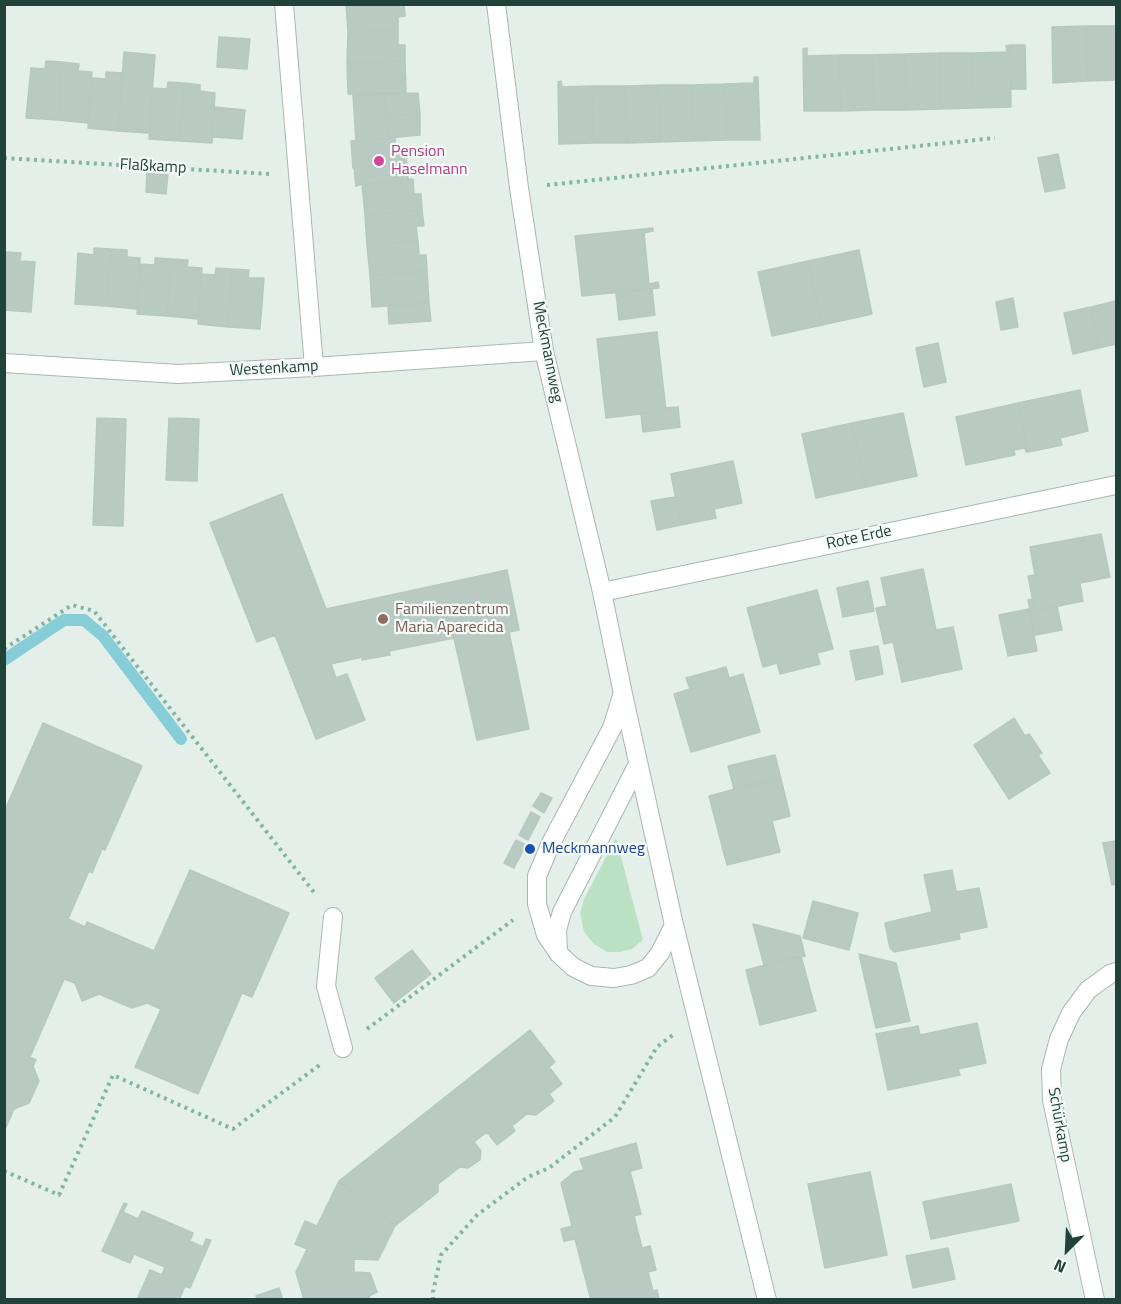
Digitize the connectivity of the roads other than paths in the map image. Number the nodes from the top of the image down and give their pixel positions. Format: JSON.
{"nodes":[{"id":1,"x":284,"y":4,"type":"edge"},
{"id":2,"x":496,"y":4,"type":"edge"},
{"id":3,"x":544,"y":351,"type":"junction"},
{"id":4,"x":4,"y":363,"type":"edge"},
{"id":5,"x":314,"y":367,"type":"junction"},
{"id":6,"x":1116,"y":485,"type":"edge"},
{"id":7,"x":602,"y":592,"type":"junction"},
{"id":8,"x":622,"y":694,"type":"junction"},
{"id":9,"x":638,"y":764,"type":"junction"},
{"id":10,"x":333,"y":917,"type":"road end"},
{"id":11,"x":674,"y":925,"type":"junction"},
{"id":12,"x":559,"y":954,"type":"junction"},
{"id":13,"x":1116,"y":972,"type":"edge"},
{"id":14,"x":343,"y":1048,"type":"road end"},
{"id":15,"x":767,"y":1299,"type":"edge"},
{"id":16,"x":1095,"y":1299,"type":"edge"}],
"edges":[{"from":1,"to":5,"type":"street"},
{"from":2,"to":3,"type":"street","name":"Meckmannweg"},
{"from":3,"to":5,"type":"street","name":"Westenkamp"},
{"from":3,"to":7,"type":"street","name":"Meckmannweg"},
{"from":4,"to":5,"type":"street","name":"Westenkamp"},
{"from":6,"to":7,"type":"street","name":"Rote Erde"},
{"from":7,"to":8,"type":"street","name":"Meckmannweg"},
{"from":8,"to":9,"type":"street","name":"Meckmannweg"},
{"from":8,"to":12,"type":"street","name":"Meckmannweg"},
{"from":9,"to":11,"type":"street","name":"Meckmannweg"},
{"from":9,"to":12,"type":"street"},
{"from":10,"to":14,"type":"street"},
{"from":11,"to":12,"type":"street","name":"Meckmannweg"},
{"from":11,"to":15,"type":"street","name":"Meckmannweg"},
{"from":13,"to":16,"type":"street","name":"Schürkamp"}]}
